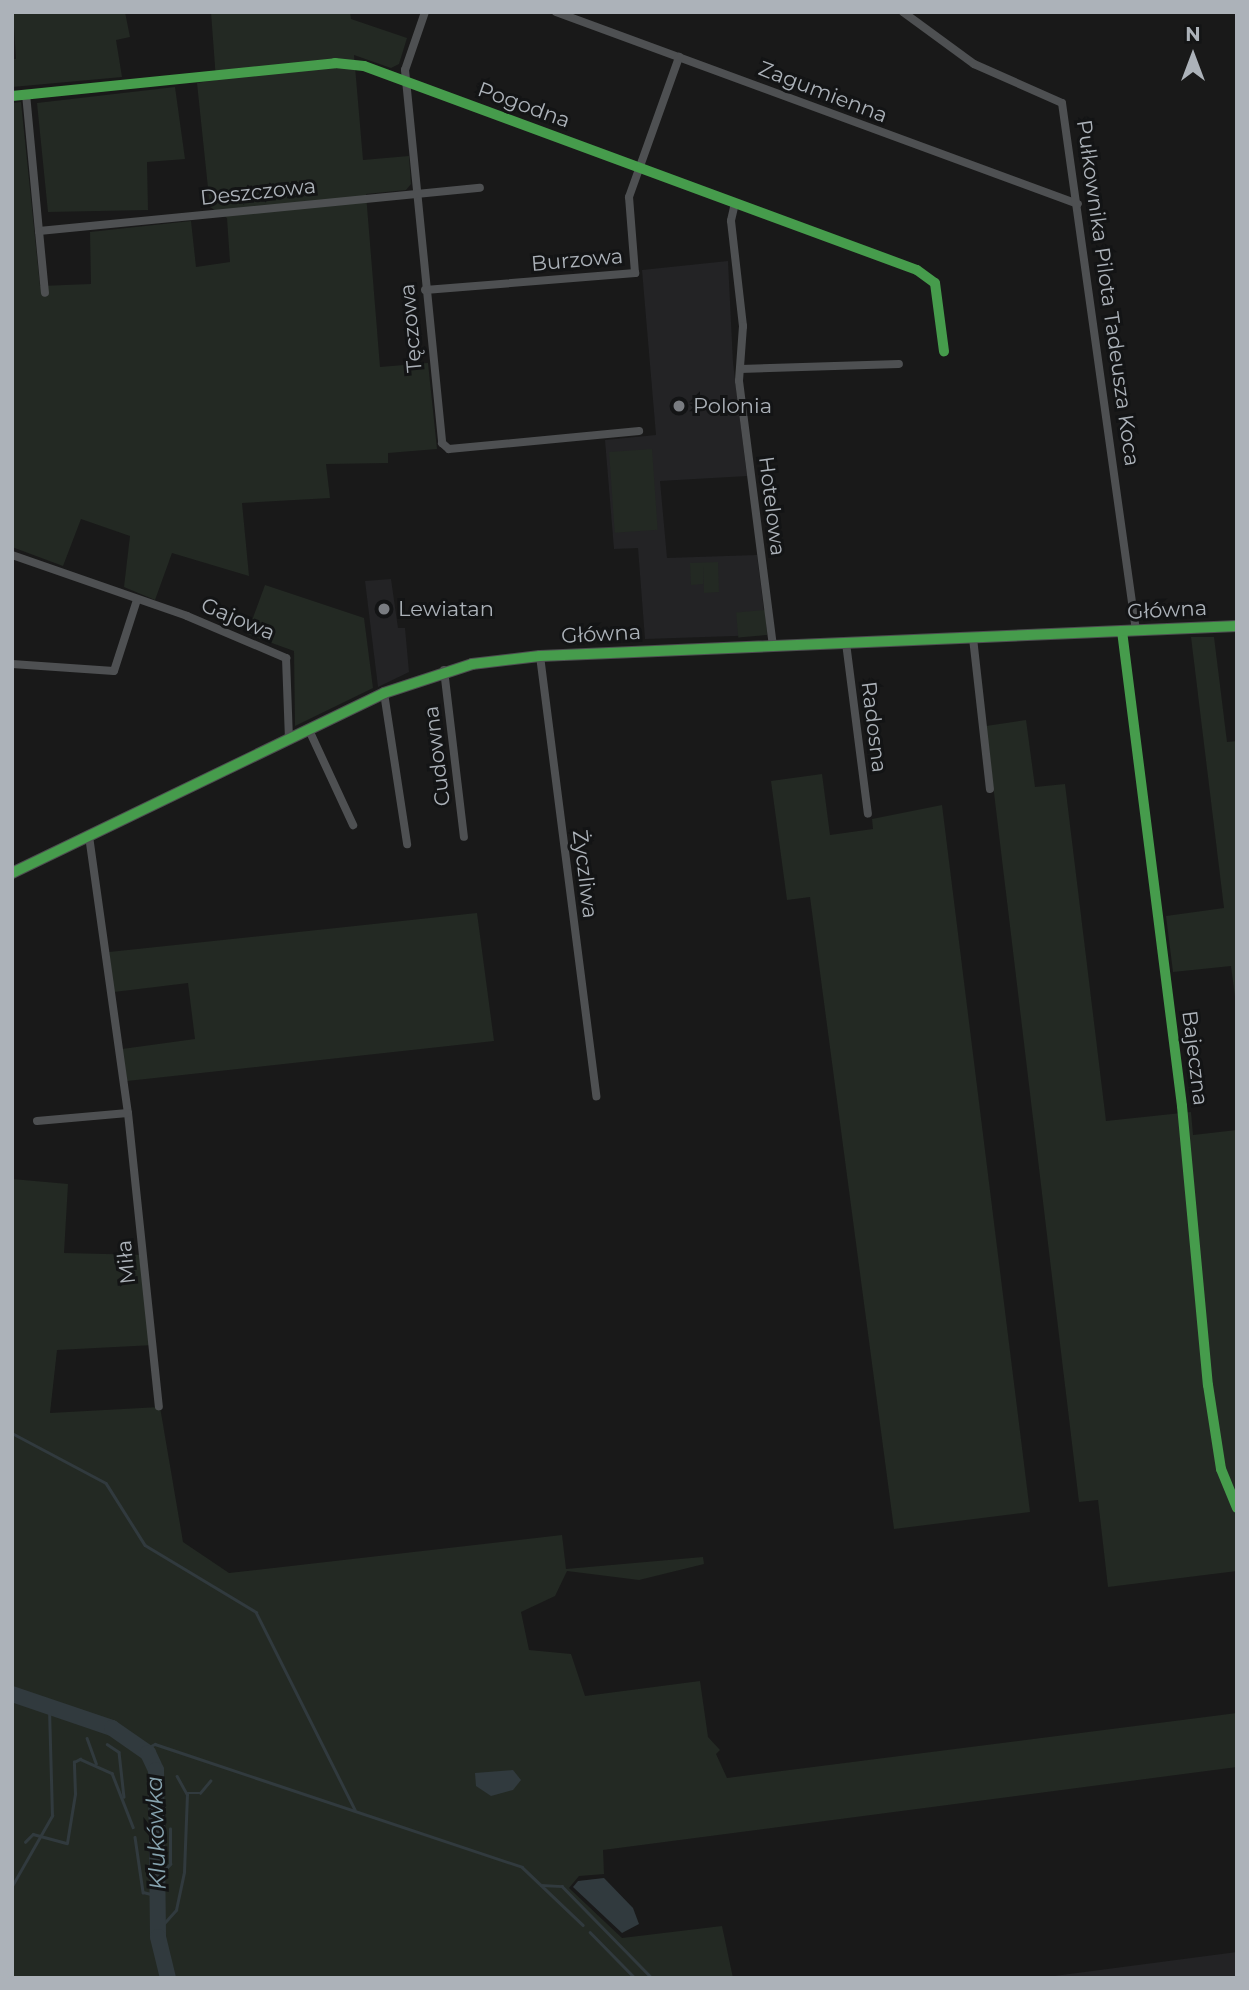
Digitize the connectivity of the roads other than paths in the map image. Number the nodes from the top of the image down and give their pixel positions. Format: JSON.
{"nodes":[{"id":1,"x":425,"y":12,"type":"edge"},
{"id":2,"x":556,"y":12,"type":"edge"},
{"id":3,"x":903,"y":12,"type":"edge"},
{"id":4,"x":679,"y":57,"type":"junction"},
{"id":5,"x":406,"y":81,"type":"junction"},
{"id":6,"x":26,"y":94,"type":"junction"},
{"id":7,"x":12,"y":96,"type":"edge"},
{"id":8,"x":639,"y":168,"type":"junction"},
{"id":9,"x":480,"y":188,"type":"dead end"},
{"id":10,"x":416,"y":194,"type":"junction"},
{"id":11,"x":735,"y":203,"type":"junction"},
{"id":12,"x":1078,"y":204,"type":"junction"},
{"id":13,"x":39,"y":231,"type":"junction"},
{"id":14,"x":425,"y":290,"type":"junction"},
{"id":15,"x":45,"y":293,"type":"dead end"},
{"id":16,"x":944,"y":351,"type":"dead end"},
{"id":17,"x":899,"y":364,"type":"dead end"},
{"id":18,"x":740,"y":369,"type":"junction"},
{"id":19,"x":639,"y":431,"type":"dead end"},
{"id":20,"x":12,"y":555,"type":"edge"},
{"id":21,"x":137,"y":600,"type":"junction"},
{"id":22,"x":1237,"y":626,"type":"edge"},
{"id":23,"x":1122,"y":631,"type":"junction"},
{"id":24,"x":1136,"y":631,"type":"junction"},
{"id":25,"x":973,"y":638,"type":"junction"},
{"id":26,"x":846,"y":643,"type":"junction"},
{"id":27,"x":773,"y":646,"type":"junction"},
{"id":28,"x":540,"y":656,"type":"junction"},
{"id":29,"x":12,"y":664,"type":"edge"},
{"id":30,"x":444,"y":670,"type":"junction"},
{"id":31,"x":384,"y":693,"type":"junction"},
{"id":32,"x":309,"y":730,"type":"junction"},
{"id":33,"x":289,"y":739,"type":"junction"},
{"id":34,"x":990,"y":789,"type":"dead end"},
{"id":35,"x":868,"y":814,"type":"dead end"},
{"id":36,"x":353,"y":825,"type":"dead end"},
{"id":37,"x":89,"y":836,"type":"junction"},
{"id":38,"x":464,"y":837,"type":"dead end"},
{"id":39,"x":407,"y":844,"type":"dead end"},
{"id":40,"x":12,"y":873,"type":"edge"},
{"id":41,"x":596,"y":1096,"type":"dead end"},
{"id":42,"x":128,"y":1114,"type":"junction"},
{"id":43,"x":37,"y":1121,"type":"dead end"},
{"id":44,"x":159,"y":1406,"type":"dead end"},
{"id":45,"x":1237,"y":1508,"type":"edge"}],
"edges":[{"from":1,"to":5,"type":"street","name":"Tęczowa"},
{"from":2,"to":4,"type":"street","name":"Zagumienna"},
{"from":3,"to":12,"type":"street","name":"Pułkownika Pilota Tadeusza Koca"},
{"from":4,"to":8,"type":"street","name":"Burzowa"},
{"from":4,"to":12,"type":"street","name":"Zagumienna"},
{"from":5,"to":6,"type":"street","name":"Pogodna"},
{"from":5,"to":8,"type":"street","name":"Pogodna"},
{"from":5,"to":10,"type":"street","name":"Tęczowa"},
{"from":6,"to":7,"type":"street","name":"Pogodna"},
{"from":6,"to":13,"type":"street"},
{"from":8,"to":11,"type":"street","name":"Pogodna"},
{"from":8,"to":14,"type":"street","name":"Burzowa"},
{"from":9,"to":10,"type":"street","name":"Deszczowa"},
{"from":10,"to":13,"type":"street","name":"Deszczowa"},
{"from":10,"to":14,"type":"street","name":"Tęczowa"},
{"from":11,"to":16,"type":"street","name":"Pogodna"},
{"from":11,"to":18,"type":"street","name":"Hotelowa"},
{"from":12,"to":24,"type":"street","name":"Pułkownika Pilota Tadeusza Koca"},
{"from":13,"to":15,"type":"street"},
{"from":14,"to":19,"type":"street","name":"Tęczowa"},
{"from":17,"to":18,"type":"street"},
{"from":18,"to":27,"type":"street","name":"Hotelowa"},
{"from":20,"to":21,"type":"street","name":"Gajowa"},
{"from":21,"to":29,"type":"street"},
{"from":21,"to":33,"type":"street","name":"Gajowa"},
{"from":22,"to":24,"type":"street","name":"Główna"},
{"from":23,"to":24,"type":"street","name":"Główna"},
{"from":23,"to":25,"type":"street","name":"Główna"},
{"from":23,"to":45,"type":"street","name":"Bajeczna"},
{"from":25,"to":26,"type":"street","name":"Główna"},
{"from":25,"to":34,"type":"street"},
{"from":26,"to":27,"type":"street","name":"Główna"},
{"from":26,"to":35,"type":"street","name":"Radosna"},
{"from":27,"to":28,"type":"street","name":"Główna"},
{"from":28,"to":30,"type":"street","name":"Główna"},
{"from":28,"to":41,"type":"street","name":"Życzliwa"},
{"from":30,"to":31,"type":"street","name":"Główna"},
{"from":30,"to":38,"type":"street","name":"Cudowna"},
{"from":31,"to":32,"type":"street","name":"Główna"},
{"from":31,"to":39,"type":"street"},
{"from":32,"to":33,"type":"street","name":"Główna"},
{"from":32,"to":36,"type":"street"},
{"from":33,"to":37,"type":"street","name":"Główna"},
{"from":37,"to":40,"type":"street","name":"Główna"},
{"from":37,"to":42,"type":"street","name":"Miła"},
{"from":42,"to":43,"type":"street"},
{"from":42,"to":44,"type":"street","name":"Miła"}]}
